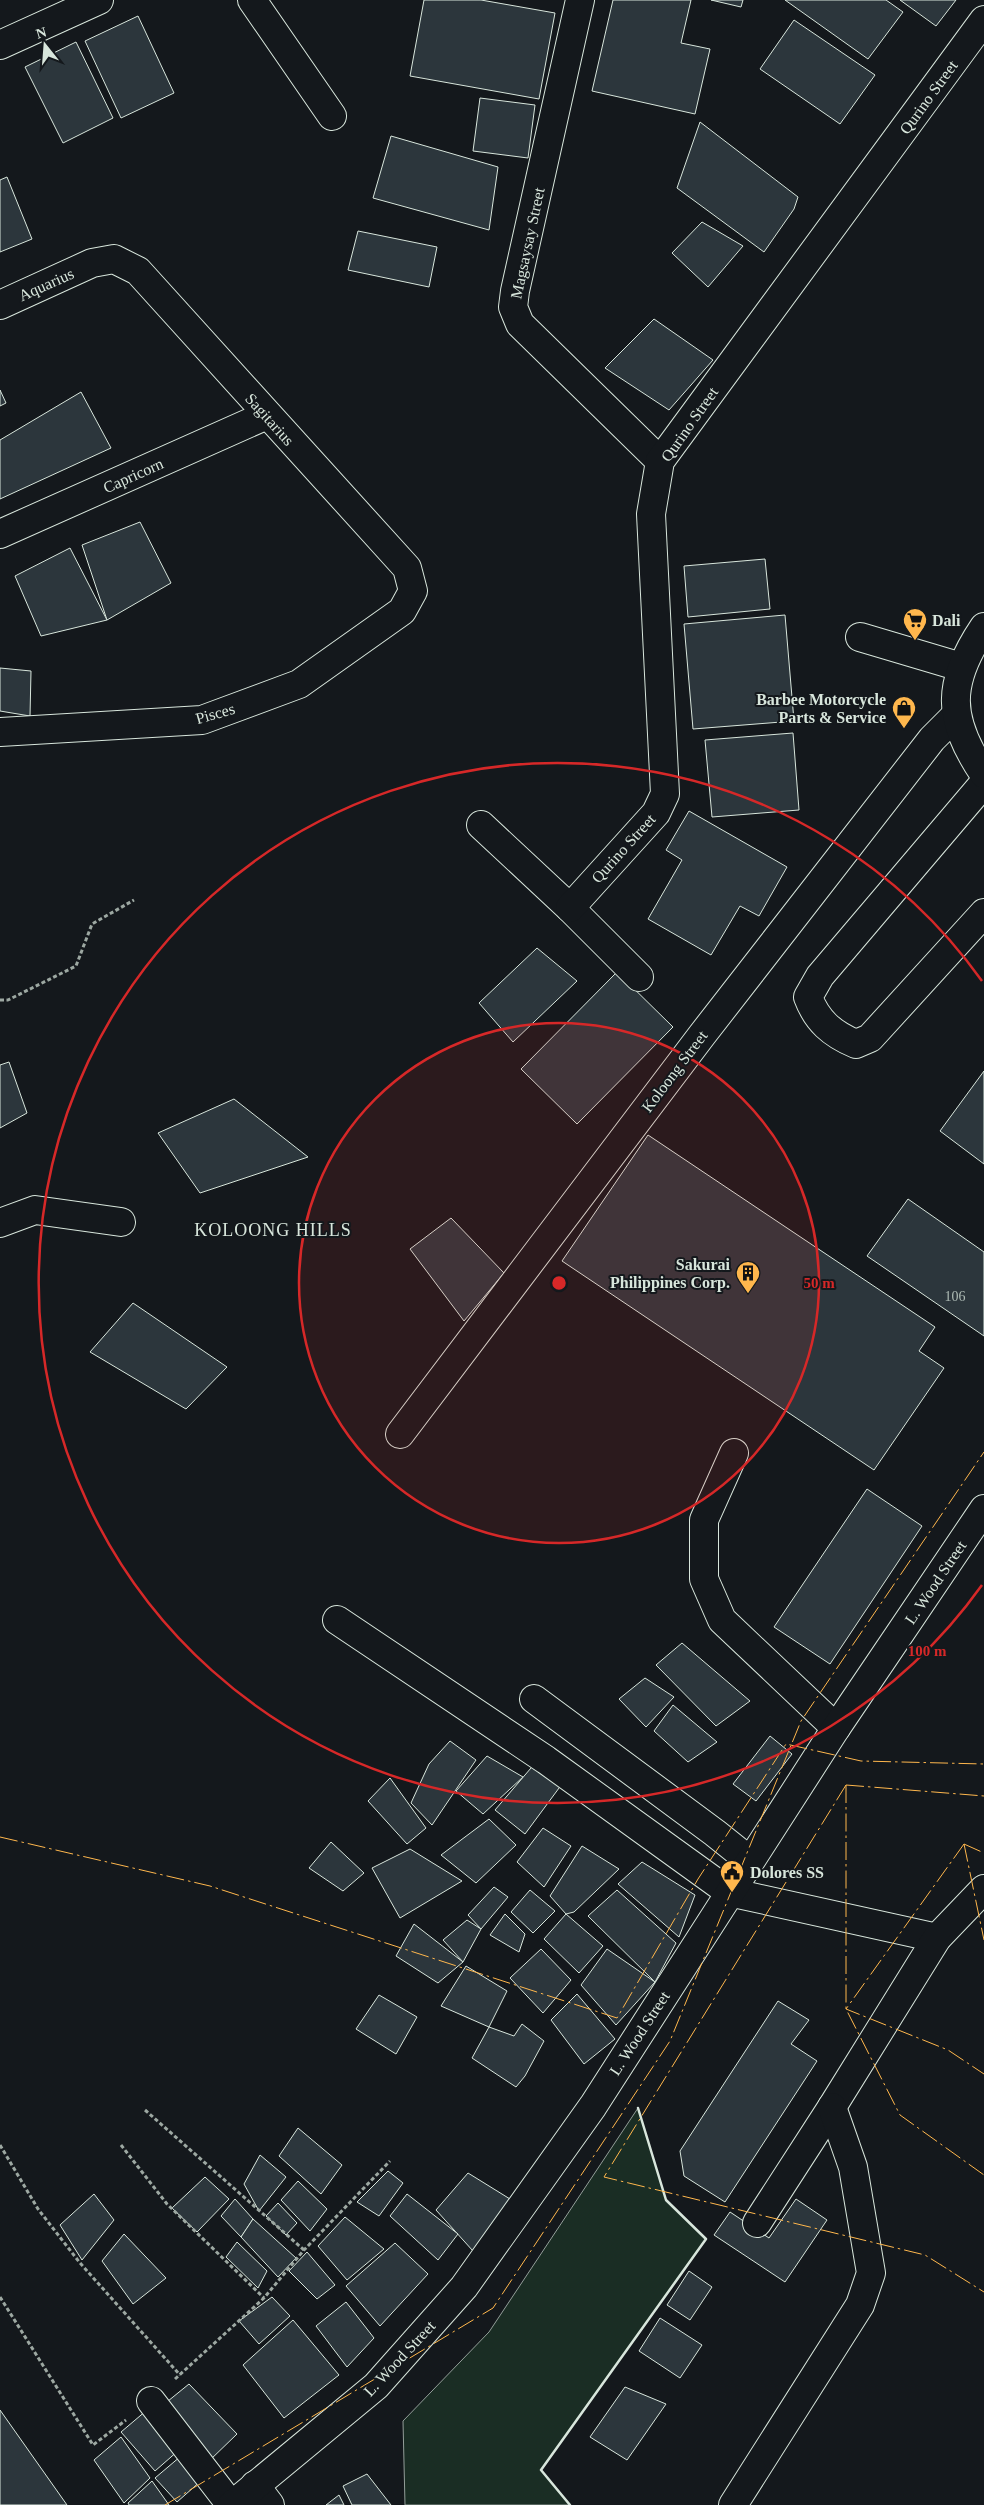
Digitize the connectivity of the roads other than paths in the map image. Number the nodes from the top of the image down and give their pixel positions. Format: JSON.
{"nodes":[{"id":1,"x":99,"y":0,"type":"edge"},
{"id":2,"x":252,"y":0,"type":"edge"},
{"id":3,"x":580,"y":0,"type":"edge"},
{"id":4,"x":984,"y":20,"type":"edge"},
{"id":5,"x":0,"y":45,"type":"edge"},
{"id":6,"x":332,"y":116,"type":"dead end"},
{"id":7,"x":92,"y":263,"type":"joint"},
{"id":8,"x":0,"y":305,"type":"edge"},
{"id":9,"x":266,"y":415,"type":"junction"},
{"id":10,"x":660,"y":461,"type":"junction"},
{"id":11,"x":0,"y":534,"type":"edge"},
{"id":12,"x":402,"y":611,"type":"joint"},
{"id":13,"x":984,"y":627,"type":"edge"},
{"id":14,"x":860,"y":637,"type":"dead end"},
{"id":15,"x":961,"y":667,"type":"junction"},
{"id":16,"x":956,"y":715,"type":"junction"},
{"id":17,"x":0,"y":732,"type":"edge"},
{"id":18,"x":984,"y":774,"type":"edge"},
{"id":19,"x":984,"y":783,"type":"edge"},
{"id":20,"x":482,"y":825,"type":"dead end"},
{"id":21,"x":570,"y":908,"type":"junction"},
{"id":22,"x":984,"y":913,"type":"edge"},
{"id":23,"x":639,"y":977,"type":"dead end"},
{"id":24,"x":121,"y":1222,"type":"dead end"},
{"id":25,"x":0,"y":1223,"type":"edge"},
{"id":26,"x":400,"y":1434,"type":"dead end"},
{"id":27,"x":734,"y":1453,"type":"dead end"},
{"id":28,"x":984,"y":1509,"type":"edge"},
{"id":29,"x":337,"y":1620,"type":"dead end"},
{"id":30,"x":534,"y":1699,"type":"dead end"},
{"id":31,"x":836,"y":1728,"type":"junction"},
{"id":32,"x":750,"y":1861,"type":"junction"},
{"id":33,"x":984,"y":1889,"type":"edge"},
{"id":34,"x":729,"y":1892,"type":"junction"},
{"id":35,"x":937,"y":1938,"type":"junction"},
{"id":36,"x":832,"y":2108,"type":"junction"},
{"id":37,"x":757,"y":2223,"type":"dead end"},
{"id":38,"x":151,"y":2401,"type":"road end"},
{"id":39,"x":263,"y":2496,"type":"edge"},
{"id":40,"x":232,"y":2505,"type":"edge"},
{"id":41,"x":733,"y":2505,"type":"edge"}],
"edges":[{"from":1,"to":5,"type":"street"},
{"from":2,"to":6,"type":"street"},
{"from":3,"to":10,"type":"street","name":"Magsaysay Street"},
{"from":4,"to":10,"type":"street","name":"Qurino Street"},
{"from":7,"to":8,"type":"street","name":"Aquarius"},
{"from":7,"to":9,"type":"street","name":"Sagitarius"},
{"from":9,"to":11,"type":"street","name":"Capricorn"},
{"from":9,"to":12,"type":"street","name":"Sagitarius"},
{"from":10,"to":21,"type":"street","name":"Qurino Street"},
{"from":12,"to":17,"type":"street","name":"Pisces"},
{"from":13,"to":15,"type":"street"},
{"from":14,"to":15,"type":"street"},
{"from":15,"to":16,"type":"street"},
{"from":16,"to":18,"type":"street"},
{"from":16,"to":26,"type":"street","name":"Koloong Street"},
{"from":19,"to":22,"type":"street"},
{"from":20,"to":21,"type":"street"},
{"from":21,"to":23,"type":"street"},
{"from":24,"to":25,"type":"street"},
{"from":27,"to":31,"type":"street"},
{"from":28,"to":31,"type":"street","name":"L. Wood Street"},
{"from":29,"to":34,"type":"street"},
{"from":30,"to":32,"type":"street"},
{"from":31,"to":32,"type":"street","name":"L. Wood Street"},
{"from":32,"to":34,"type":"street","name":"L. Wood Street"},
{"from":33,"to":35,"type":"street"},
{"from":34,"to":35,"type":"street"},
{"from":34,"to":39,"type":"street","name":"L. Wood Street"},
{"from":35,"to":36,"type":"street"},
{"from":36,"to":37,"type":"street"},
{"from":36,"to":41,"type":"street"},
{"from":38,"to":40,"type":"street"},
{"from":39,"to":40,"type":"street","name":"L. Wood Street"}]}
